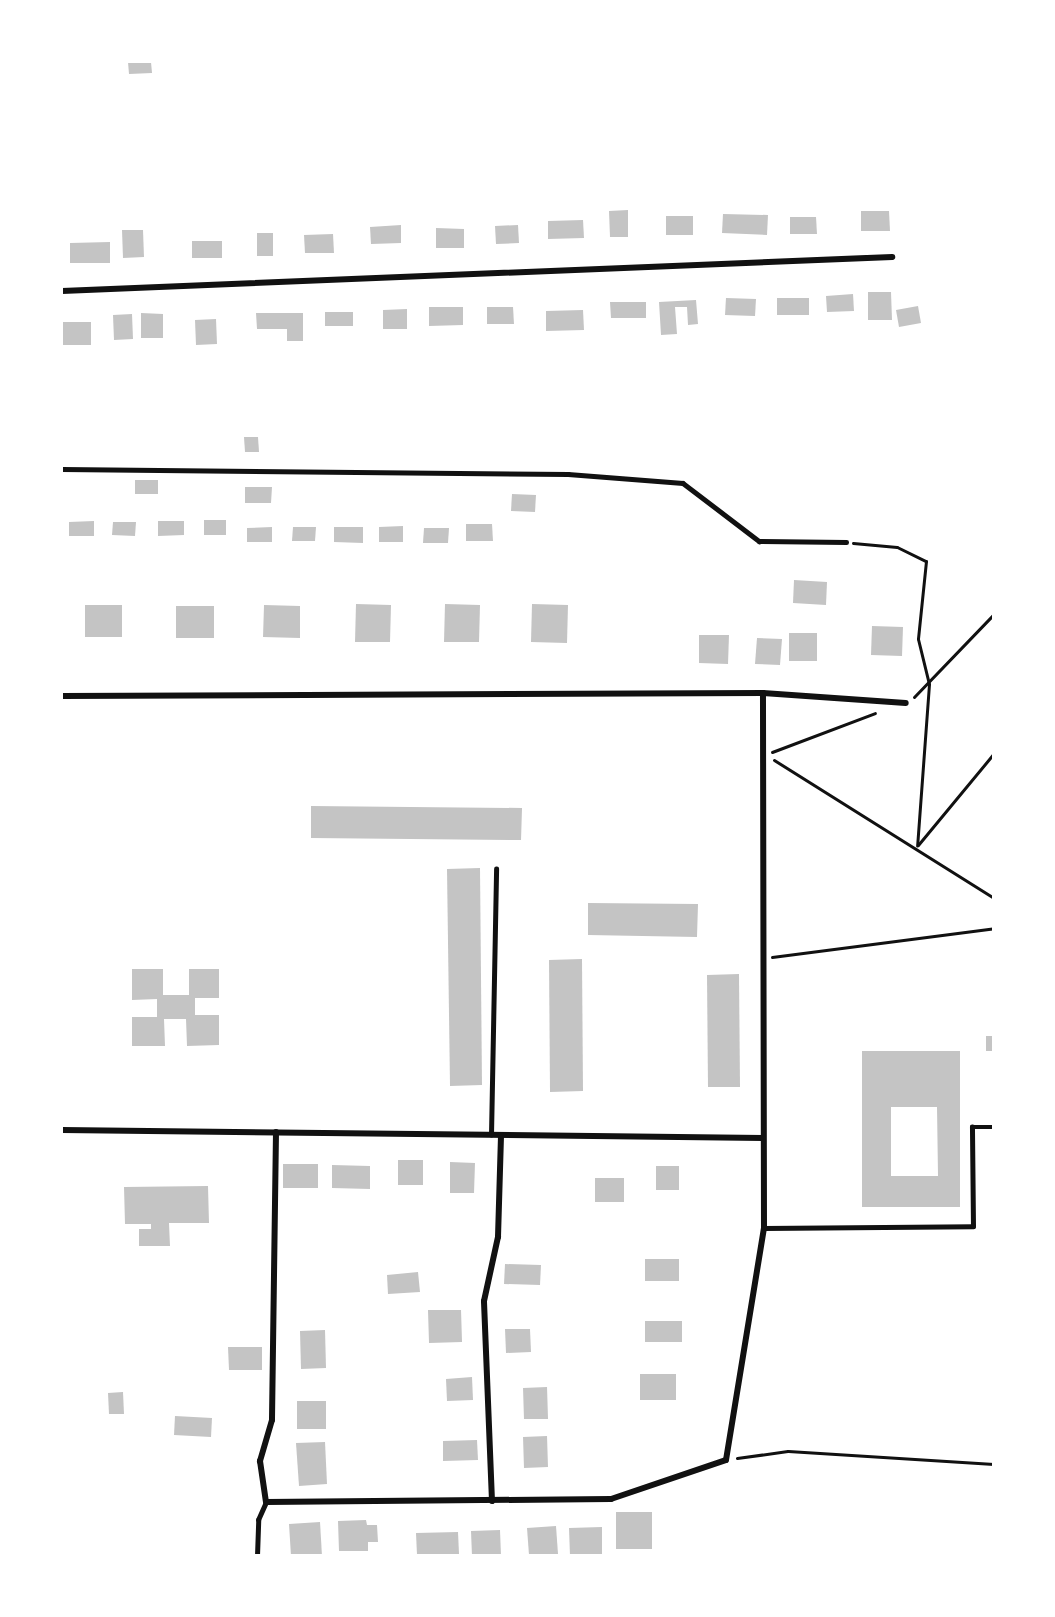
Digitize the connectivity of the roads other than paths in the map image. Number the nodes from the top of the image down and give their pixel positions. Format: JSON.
{"nodes":[{"id":1,"x":892,"y":257,"type":"dead end"},
{"id":2,"x":62,"y":291,"type":"edge"},
{"id":3,"x":62,"y":470,"type":"edge"},
{"id":4,"x":846,"y":542,"type":"road end"},
{"id":5,"x":763,"y":693,"type":"junction"},
{"id":6,"x":62,"y":696,"type":"edge"},
{"id":7,"x":906,"y":703,"type":"dead end"},
{"id":8,"x":496,"y":869,"type":"dead end"},
{"id":9,"x":993,"y":1127,"type":"edge"},
{"id":10,"x":62,"y":1130,"type":"edge"},
{"id":11,"x":276,"y":1132,"type":"junction"},
{"id":12,"x":491,"y":1135,"type":"junction"},
{"id":13,"x":501,"y":1135,"type":"junction"},
{"id":14,"x":763,"y":1138,"type":"junction"},
{"id":15,"x":764,"y":1228,"type":"junction"},
{"id":16,"x":266,"y":1502,"type":"junction"},
{"id":17,"x":492,"y":1502,"type":"junction"},
{"id":18,"x":257,"y":1556,"type":"edge"}],
"edges":[{"from":1,"to":2,"type":"street"},
{"from":3,"to":4,"type":"lane"},
{"from":5,"to":6,"type":"street"},
{"from":5,"to":7,"type":"street"},
{"from":5,"to":14,"type":"street"},
{"from":8,"to":12,"type":"lane"},
{"from":9,"to":15,"type":"lane"},
{"from":10,"to":11,"type":"street"},
{"from":11,"to":12,"type":"street"},
{"from":11,"to":16,"type":"street"},
{"from":12,"to":13,"type":"street"},
{"from":13,"to":14,"type":"street"},
{"from":13,"to":17,"type":"street"},
{"from":14,"to":15,"type":"street"},
{"from":15,"to":17,"type":"street"},
{"from":16,"to":17,"type":"street"},
{"from":16,"to":18,"type":"lane"}]}
